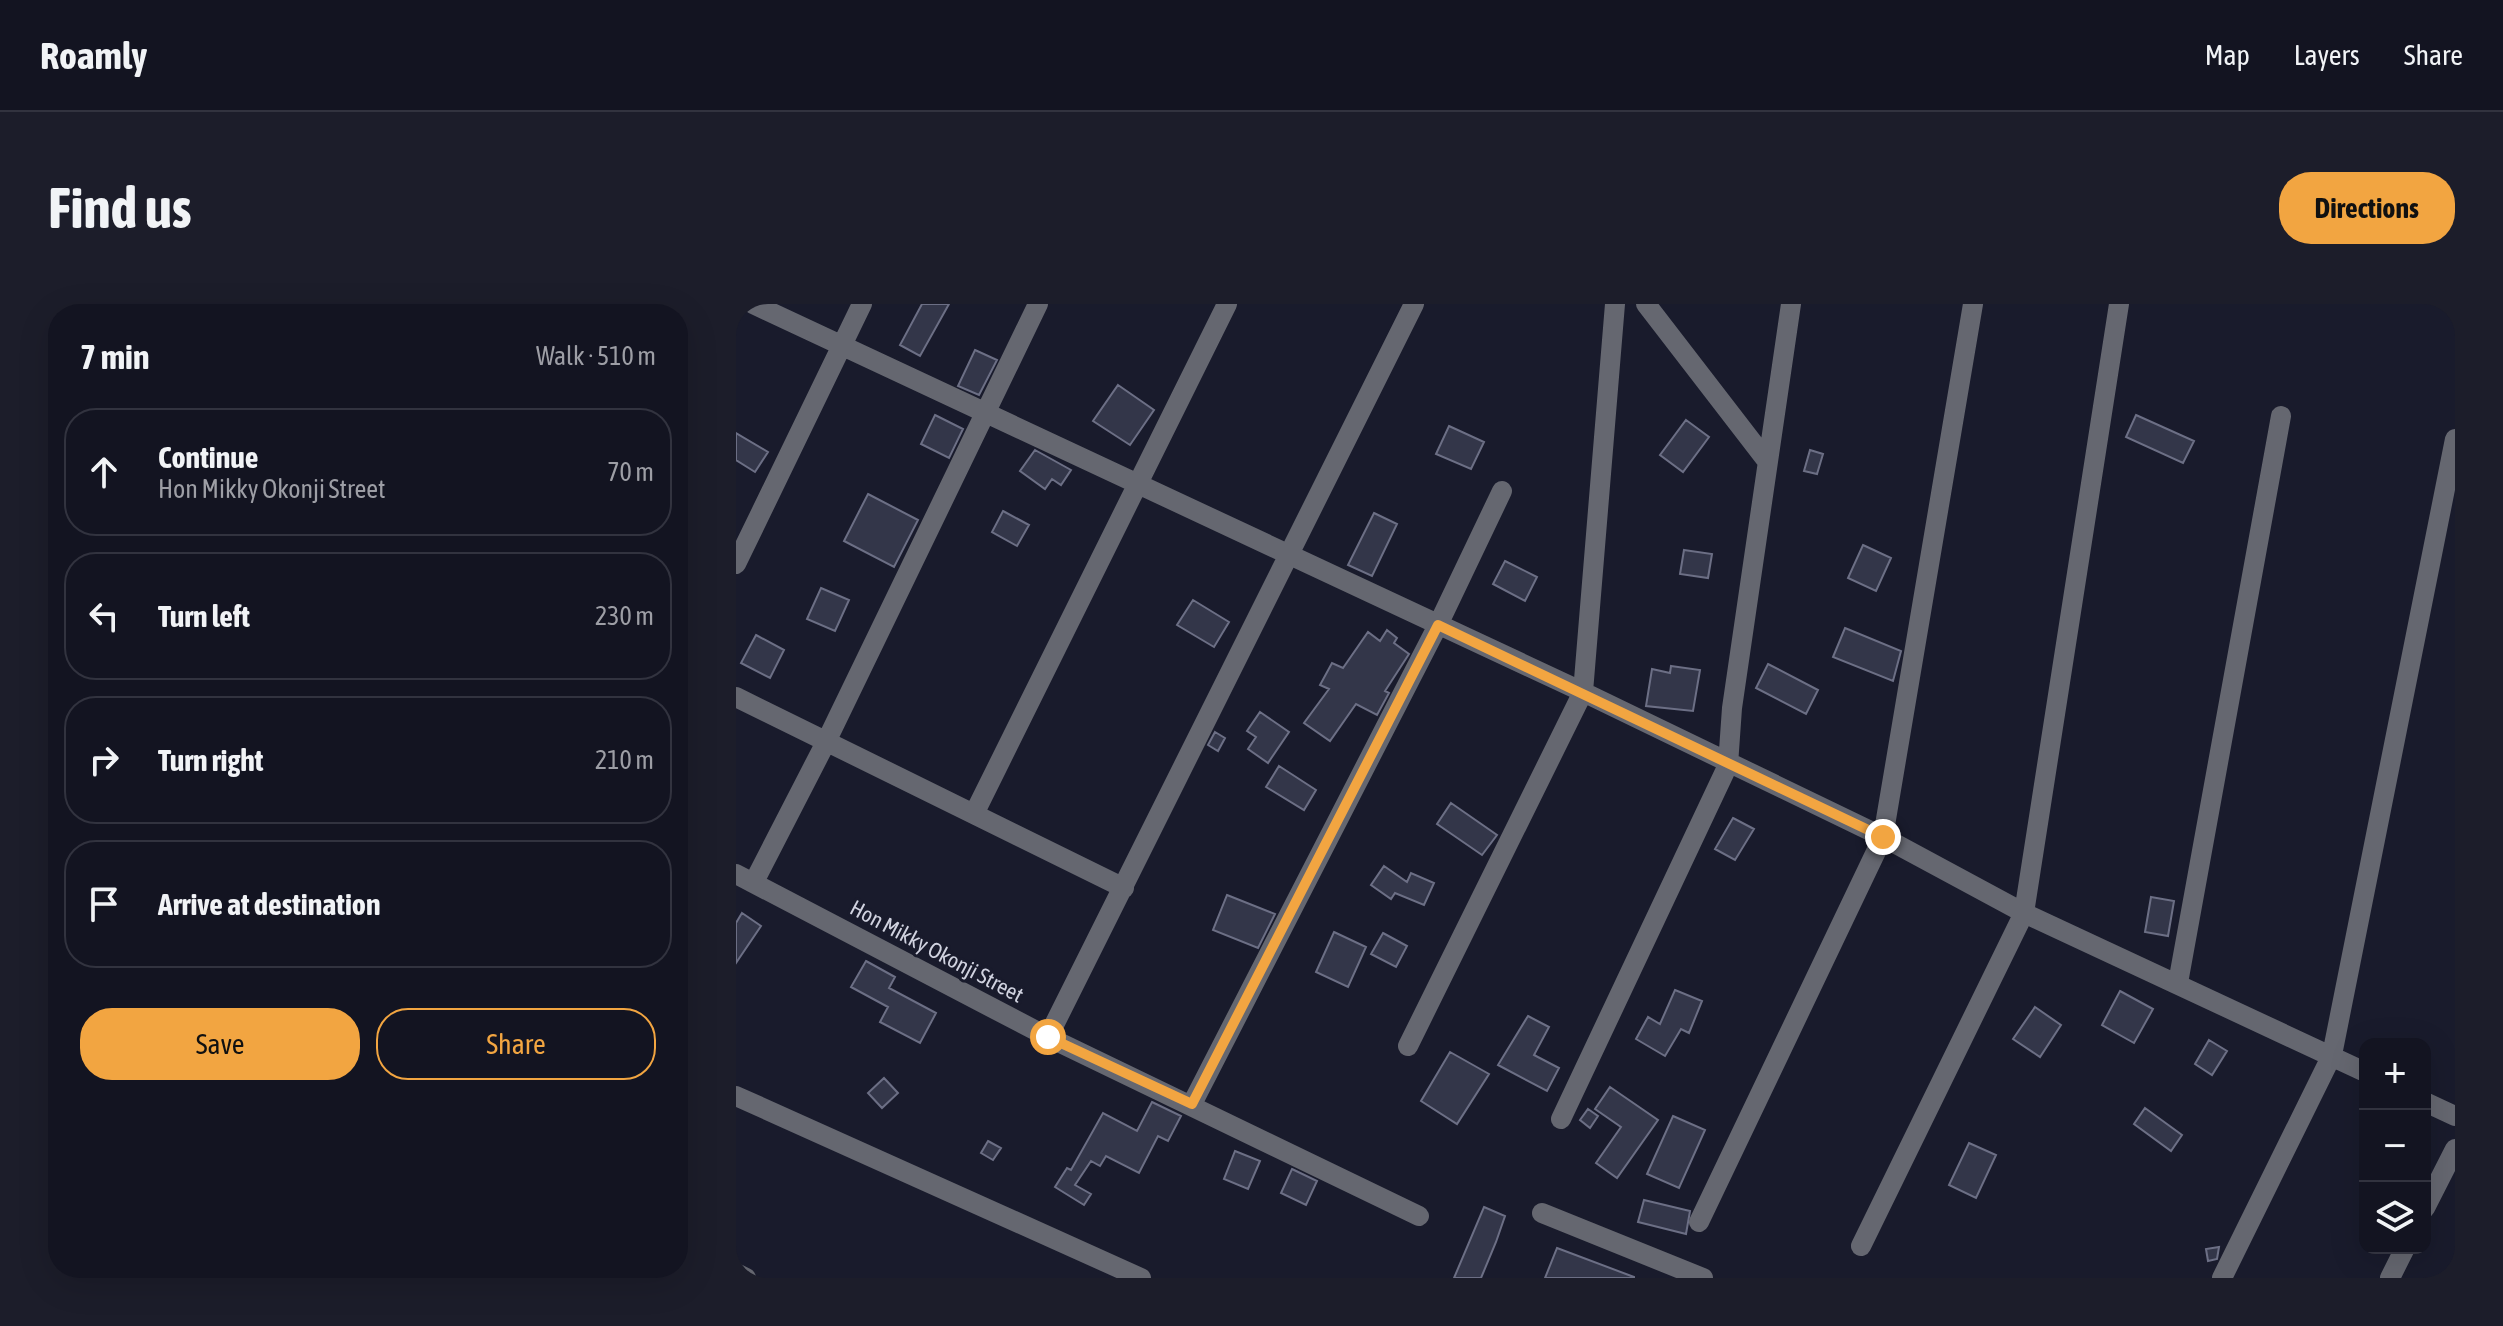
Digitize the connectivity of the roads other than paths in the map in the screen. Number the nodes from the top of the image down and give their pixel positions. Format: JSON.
{"nodes":[{"id":1,"x":753,"y":304,"type":"edge"},
{"id":2,"x":862,"y":304,"type":"edge"},
{"id":3,"x":1038,"y":304,"type":"edge"},
{"id":4,"x":1227,"y":304,"type":"edge"},
{"id":5,"x":1414,"y":304,"type":"edge"},
{"id":6,"x":1615,"y":304,"type":"edge"},
{"id":7,"x":1646,"y":304,"type":"edge"},
{"id":8,"x":1791,"y":304,"type":"edge"},
{"id":9,"x":1973,"y":304,"type":"edge"},
{"id":10,"x":2119,"y":304,"type":"edge"},
{"id":11,"x":842,"y":346,"type":"junction"},
{"id":12,"x":986,"y":413,"type":"junction"},
{"id":13,"x":2281,"y":416,"type":"dead end"},
{"id":14,"x":2455,"y":439,"type":"edge"},
{"id":15,"x":1767,"y":461,"type":"junction"},
{"id":16,"x":1137,"y":482,"type":"junction"},
{"id":17,"x":1502,"y":491,"type":"dead end"},
{"id":18,"x":1288,"y":552,"type":"junction"},
{"id":19,"x":736,"y":564,"type":"edge"},
{"id":20,"x":1438,"y":625,"type":"junction"},
{"id":21,"x":1583,"y":692,"type":"junction"},
{"id":22,"x":736,"y":697,"type":"edge"},
{"id":23,"x":826,"y":742,"type":"junction"},
{"id":24,"x":1728,"y":765,"type":"junction"},
{"id":25,"x":974,"y":814,"type":"junction"},
{"id":26,"x":1883,"y":837,"type":"junction"},
{"id":27,"x":745,"y":878,"type":"edge"},
{"id":28,"x":1124,"y":888,"type":"junction"},
{"id":29,"x":2024,"y":913,"type":"junction"},
{"id":30,"x":2178,"y":983,"type":"junction"},
{"id":31,"x":1048,"y":1037,"type":"junction"},
{"id":32,"x":1408,"y":1046,"type":"dead end"},
{"id":33,"x":2332,"y":1055,"type":"junction"},
{"id":34,"x":2359,"y":1069,"type":"edge"},
{"id":35,"x":736,"y":1096,"type":"edge"},
{"id":36,"x":1192,"y":1104,"type":"junction"},
{"id":37,"x":2431,"y":1105,"type":"edge"},
{"id":38,"x":2455,"y":1116,"type":"edge"},
{"id":39,"x":1561,"y":1119,"type":"dead end"},
{"id":40,"x":2455,"y":1149,"type":"edge"},
{"id":41,"x":2431,"y":1196,"type":"edge"},
{"id":42,"x":1542,"y":1213,"type":"dead end"},
{"id":43,"x":1419,"y":1216,"type":"dead end"},
{"id":44,"x":1699,"y":1222,"type":"dead end"},
{"id":45,"x":1861,"y":1246,"type":"dead end"},
{"id":46,"x":2402,"y":1254,"type":"edge"},
{"id":47,"x":736,"y":1273,"type":"edge"},
{"id":48,"x":746,"y":1278,"type":"edge"},
{"id":49,"x":1141,"y":1278,"type":"edge"},
{"id":50,"x":1703,"y":1278,"type":"edge"},
{"id":51,"x":2222,"y":1278,"type":"edge"},
{"id":52,"x":2390,"y":1278,"type":"edge"}],
"edges":[{"from":1,"to":11,"type":"street"},
{"from":2,"to":11,"type":"street"},
{"from":3,"to":12,"type":"street"},
{"from":4,"to":16,"type":"street"},
{"from":5,"to":18,"type":"street"},
{"from":6,"to":21,"type":"street"},
{"from":7,"to":15,"type":"street"},
{"from":8,"to":15,"type":"street"},
{"from":9,"to":26,"type":"street"},
{"from":10,"to":29,"type":"street"},
{"from":11,"to":12,"type":"street"},
{"from":11,"to":19,"type":"street"},
{"from":12,"to":16,"type":"street"},
{"from":12,"to":23,"type":"street"},
{"from":13,"to":30,"type":"street"},
{"from":14,"to":33,"type":"street"},
{"from":15,"to":24,"type":"street"},
{"from":16,"to":18,"type":"street"},
{"from":16,"to":25,"type":"street"},
{"from":17,"to":20,"type":"street"},
{"from":18,"to":20,"type":"street"},
{"from":18,"to":28,"type":"street"},
{"from":20,"to":21,"type":"street"},
{"from":20,"to":36,"type":"street"},
{"from":21,"to":24,"type":"street"},
{"from":21,"to":32,"type":"street"},
{"from":22,"to":23,"type":"street"},
{"from":23,"to":25,"type":"street"},
{"from":23,"to":27,"type":"street"},
{"from":24,"to":26,"type":"street"},
{"from":24,"to":39,"type":"street"},
{"from":25,"to":28,"type":"street"},
{"from":26,"to":29,"type":"street"},
{"from":26,"to":44,"type":"street"},
{"from":27,"to":31,"type":"street","name":"Hon Mikky Okonji Street"},
{"from":28,"to":31,"type":"street"},
{"from":29,"to":30,"type":"street"},
{"from":29,"to":45,"type":"street"},
{"from":30,"to":33,"type":"street"},
{"from":31,"to":36,"type":"street","name":"Hon Mikky Okonji Street"},
{"from":33,"to":34,"type":"street"},
{"from":33,"to":51,"type":"street"},
{"from":35,"to":49,"type":"street"},
{"from":36,"to":43,"type":"street","name":"Hon Mikky Okonji Street"},
{"from":37,"to":38,"type":"street"},
{"from":40,"to":41,"type":"street"},
{"from":42,"to":50,"type":"street"},
{"from":46,"to":52,"type":"street"},
{"from":47,"to":48,"type":"street"}]}
